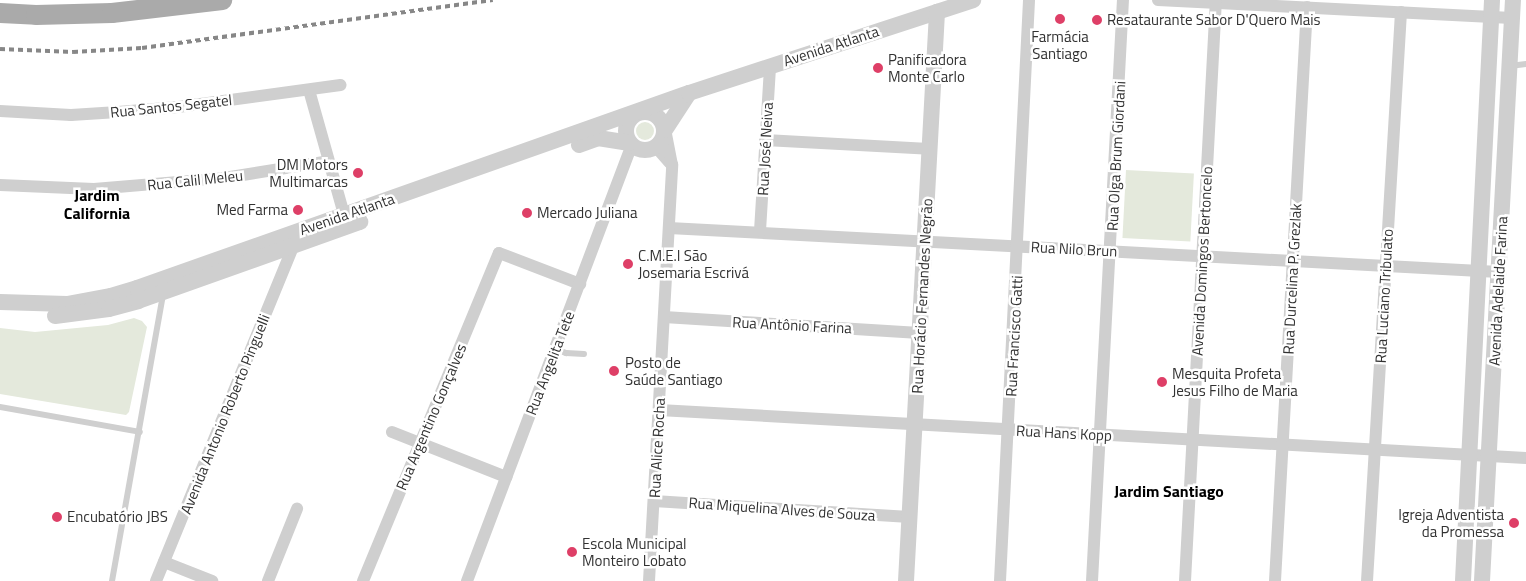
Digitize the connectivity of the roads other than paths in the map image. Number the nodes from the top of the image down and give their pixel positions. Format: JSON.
{"nodes":[{"id":1,"x":222,"y":0,"type":"edge"},
{"id":2,"x":973,"y":0,"type":"edge"},
{"id":3,"x":1029,"y":0,"type":"edge"},
{"id":4,"x":1123,"y":0,"type":"edge"},
{"id":5,"x":1158,"y":0,"type":"edge"},
{"id":6,"x":1492,"y":0,"type":"edge"},
{"id":7,"x":1513,"y":0,"type":"edge"},
{"id":8,"x":1216,"y":1,"type":"edge"},
{"id":9,"x":1307,"y":7,"type":"junction"},
{"id":10,"x":937,"y":12,"type":"junction"},
{"id":11,"x":1401,"y":12,"type":"junction"},
{"id":12,"x":0,"y":13,"type":"edge"},
{"id":13,"x":1491,"y":17,"type":"junction"},
{"id":14,"x":1512,"y":18,"type":"junction"},
{"id":15,"x":1526,"y":64,"type":"edge"},
{"id":16,"x":770,"y":66,"type":"junction"},
{"id":17,"x":1509,"y":66,"type":"junction"},
{"id":18,"x":342,"y":85,"type":"dead end"},
{"id":19,"x":309,"y":90,"type":"junction"},
{"id":20,"x":689,"y":93,"type":"junction"},
{"id":21,"x":0,"y":111,"type":"edge"},
{"id":22,"x":638,"y":113,"type":"junction"},
{"id":23,"x":665,"y":130,"type":"junction"},
{"id":24,"x":765,"y":140,"type":"junction"},
{"id":25,"x":631,"y":144,"type":"junction"},
{"id":26,"x":656,"y":147,"type":"junction"},
{"id":27,"x":929,"y":149,"type":"junction"},
{"id":28,"x":330,"y":161,"type":"junction"},
{"id":29,"x":672,"y":165,"type":"junction"},
{"id":30,"x":0,"y":185,"type":"edge"},
{"id":31,"x":426,"y":192,"type":"junction"},
{"id":32,"x":346,"y":221,"type":"junction"},
{"id":33,"x":669,"y":228,"type":"junction"},
{"id":34,"x":760,"y":231,"type":"junction"},
{"id":35,"x":291,"y":241,"type":"junction"},
{"id":36,"x":924,"y":241,"type":"junction"},
{"id":37,"x":1018,"y":246,"type":"junction"},
{"id":38,"x":1111,"y":252,"type":"junction"},
{"id":39,"x":1202,"y":257,"type":"junction"},
{"id":40,"x":1293,"y":262,"type":"junction"},
{"id":41,"x":1386,"y":267,"type":"junction"},
{"id":42,"x":1479,"y":272,"type":"junction"},
{"id":43,"x":1499,"y":272,"type":"junction"},
{"id":44,"x":580,"y":284,"type":"junction"},
{"id":45,"x":164,"y":286,"type":"junction"},
{"id":46,"x":0,"y":302,"type":"edge"},
{"id":47,"x":0,"y":313,"type":"edge"},
{"id":48,"x":664,"y":317,"type":"junction"},
{"id":49,"x":920,"y":333,"type":"junction"},
{"id":50,"x":555,"y":349,"type":"junction"},
{"id":51,"x":584,"y":354,"type":"dead end"},
{"id":52,"x":0,"y":407,"type":"edge"},
{"id":53,"x":659,"y":410,"type":"junction"},
{"id":54,"x":916,"y":425,"type":"junction"},
{"id":55,"x":1008,"y":430,"type":"junction"},
{"id":56,"x":140,"y":432,"type":"junction"},
{"id":57,"x":392,"y":432,"type":"dead end"},
{"id":58,"x":1100,"y":434,"type":"junction"},
{"id":59,"x":1193,"y":440,"type":"junction"},
{"id":60,"x":421,"y":443,"type":"junction"},
{"id":61,"x":1283,"y":445,"type":"junction"},
{"id":62,"x":1374,"y":450,"type":"junction"},
{"id":63,"x":1469,"y":455,"type":"junction"},
{"id":64,"x":1488,"y":456,"type":"junction"},
{"id":65,"x":1526,"y":458,"type":"edge"},
{"id":66,"x":506,"y":477,"type":"junction"},
{"id":67,"x":654,"y":501,"type":"junction"},
{"id":68,"x":297,"y":509,"type":"dead end"},
{"id":69,"x":910,"y":517,"type":"junction"},
{"id":70,"x":164,"y":562,"type":"junction"},
{"id":71,"x":112,"y":581,"type":"edge"},
{"id":72,"x":156,"y":581,"type":"edge"},
{"id":73,"x":212,"y":581,"type":"edge"},
{"id":74,"x":268,"y":581,"type":"edge"},
{"id":75,"x":363,"y":581,"type":"edge"},
{"id":76,"x":466,"y":581,"type":"edge"},
{"id":77,"x":649,"y":581,"type":"edge"},
{"id":78,"x":906,"y":581,"type":"edge"},
{"id":79,"x":1000,"y":581,"type":"edge"},
{"id":80,"x":1092,"y":581,"type":"edge"},
{"id":81,"x":1185,"y":581,"type":"edge"},
{"id":82,"x":1275,"y":581,"type":"edge"},
{"id":83,"x":1367,"y":581,"type":"edge"},
{"id":84,"x":1462,"y":581,"type":"edge"},
{"id":85,"x":1482,"y":581,"type":"edge"}],
"edges":[{"from":1,"to":12,"type":"main road"},
{"from":2,"to":10,"type":"street","name":"Avenida Atlanta"},
{"from":3,"to":37,"type":"street","name":"Rua Francisco Gatti"},
{"from":4,"to":38,"type":"street","name":"Rua Olga Brum Giordani"},
{"from":5,"to":8,"type":"street"},
{"from":6,"to":13,"type":"street","name":"Avenida Adelaide Farina"},
{"from":7,"to":14,"type":"street","name":"Avenida Adelaide Farina"},
{"from":8,"to":9,"type":"street"},
{"from":8,"to":39,"type":"street","name":"Avenida Domingos Bertoncelo"},
{"from":9,"to":11,"type":"street"},
{"from":9,"to":40,"type":"street","name":"Rua Durcelina P. Grezlak"},
{"from":10,"to":16,"type":"street","name":"Avenida Atlanta"},
{"from":10,"to":27,"type":"street","name":"Rua Horácio Fernandes Negrão"},
{"from":11,"to":13,"type":"street"},
{"from":11,"to":41,"type":"street","name":"Rua Luciano Tribulato"},
{"from":13,"to":14,"type":"street"},
{"from":13,"to":42,"type":"street","name":"Avenida Adelaide Farina"},
{"from":14,"to":17,"type":"street","name":"Avenida Adelaide Farina"},
{"from":15,"to":17,"type":"lane"},
{"from":16,"to":20,"type":"street","name":"Avenida Atlanta"},
{"from":16,"to":24,"type":"street","name":"Rua José Neiva"},
{"from":17,"to":43,"type":"street","name":"Avenida Adelaide Farina"},
{"from":18,"to":19,"type":"street","name":"Rua Santos Segatel"},
{"from":19,"to":21,"type":"street","name":"Rua Santos Segatel"},
{"from":19,"to":28,"type":"street"},
{"from":20,"to":22,"type":"street","name":"Avenida Atlanta"},
{"from":20,"to":23,"type":"street"},
{"from":22,"to":23,"type":"street"},
{"from":22,"to":25,"type":"street"},
{"from":22,"to":31,"type":"street","name":"Avenida Atlanta"},
{"from":23,"to":26,"type":"street"},
{"from":23,"to":29,"type":"street","name":"Rua Alice Rocha"},
{"from":24,"to":27,"type":"street"},
{"from":24,"to":34,"type":"street","name":"Rua José Neiva"},
{"from":25,"to":26,"type":"street"},
{"from":25,"to":31,"type":"street","name":"Avenida Atlanta"},
{"from":25,"to":44,"type":"street","name":"Rua Angelita Tete"},
{"from":26,"to":29,"type":"street"},
{"from":27,"to":36,"type":"street","name":"Rua Horácio Fernandes Negrão"},
{"from":28,"to":30,"type":"street","name":"Rua Calil Meleu"},
{"from":28,"to":32,"type":"street"},
{"from":29,"to":33,"type":"street","name":"Rua Alice Rocha"},
{"from":31,"to":32,"type":"street","name":"Avenida Atlanta"},
{"from":32,"to":35,"type":"street","name":"Avenida Atlanta"},
{"from":33,"to":34,"type":"street","name":"Rua Nilo Brun"},
{"from":33,"to":48,"type":"street","name":"Rua Alice Rocha"},
{"from":34,"to":36,"type":"street","name":"Rua Nilo Brun"},
{"from":35,"to":45,"type":"street","name":"Avenida Atlanta"},
{"from":35,"to":70,"type":"street","name":"Avenida Antonio Roberto Pinguelli"},
{"from":36,"to":37,"type":"street","name":"Rua Nilo Brun"},
{"from":36,"to":49,"type":"street","name":"Rua Horácio Fernandes Negrão"},
{"from":37,"to":38,"type":"street","name":"Rua Nilo Brun"},
{"from":37,"to":55,"type":"street","name":"Rua Francisco Gatti"},
{"from":38,"to":39,"type":"street","name":"Rua Nilo Brun"},
{"from":38,"to":58,"type":"street","name":"Rua Olga Brum Giordani"},
{"from":39,"to":40,"type":"street","name":"Rua Nilo Brun"},
{"from":39,"to":59,"type":"street","name":"Avenida Domingos Bertoncelo"},
{"from":40,"to":41,"type":"street","name":"Rua Nilo Brun"},
{"from":40,"to":61,"type":"street","name":"Rua Durcelina P. Grezlak"},
{"from":41,"to":42,"type":"street","name":"Rua Nilo Brun"},
{"from":41,"to":62,"type":"street","name":"Rua Luciano Tribulato"},
{"from":42,"to":43,"type":"street","name":"Rua Nilo Brun"},
{"from":42,"to":63,"type":"street","name":"Avenida Adelaide Farina"},
{"from":43,"to":64,"type":"street","name":"Avenida Adelaide Farina"},
{"from":44,"to":50,"type":"street","name":"Rua Angelita Tete"},
{"from":44,"to":60,"type":"street","name":"Rua Argentino Gonçalves"},
{"from":45,"to":46,"type":"street","name":"Avenida Atlanta"},
{"from":45,"to":47,"type":"street","name":"Avenida Atlanta"},
{"from":45,"to":56,"type":"lane"},
{"from":48,"to":49,"type":"street","name":"Rua Antônio Farina"},
{"from":48,"to":53,"type":"street","name":"Rua Alice Rocha"},
{"from":49,"to":54,"type":"street","name":"Rua Horácio Fernandes Negrão"},
{"from":50,"to":51,"type":"lane"},
{"from":50,"to":66,"type":"street","name":"Rua Angelita Tete"},
{"from":52,"to":56,"type":"lane"},
{"from":53,"to":54,"type":"street","name":"Rua Hans Kopp"},
{"from":53,"to":67,"type":"street","name":"Rua Alice Rocha"},
{"from":54,"to":55,"type":"street","name":"Rua Hans Kopp"},
{"from":54,"to":69,"type":"street","name":"Rua Horácio Fernandes Negrão"},
{"from":55,"to":58,"type":"street","name":"Rua Hans Kopp"},
{"from":55,"to":79,"type":"street","name":"Rua Francisco Gatti"},
{"from":56,"to":71,"type":"lane"},
{"from":57,"to":60,"type":"street"},
{"from":58,"to":59,"type":"street","name":"Rua Hans Kopp"},
{"from":58,"to":80,"type":"street","name":"Rua Olga Brum Giordani"},
{"from":59,"to":61,"type":"street","name":"Rua Hans Kopp"},
{"from":59,"to":81,"type":"street","name":"Avenida Domingos Bertoncelo"},
{"from":60,"to":66,"type":"street"},
{"from":60,"to":75,"type":"street","name":"Rua Argentino Gonçalves"},
{"from":61,"to":62,"type":"street","name":"Rua Hans Kopp"},
{"from":61,"to":82,"type":"street","name":"Rua Durcelina P. Grezlak"},
{"from":62,"to":63,"type":"street","name":"Rua Hans Kopp"},
{"from":62,"to":83,"type":"street","name":"Rua Luciano Tribulato"},
{"from":63,"to":64,"type":"street","name":"Rua Hans Kopp"},
{"from":63,"to":84,"type":"street","name":"Avenida Adelaide Farina"},
{"from":64,"to":65,"type":"street","name":"Rua Hans Kopp"},
{"from":64,"to":85,"type":"street","name":"Avenida Adelaide Farina"},
{"from":66,"to":76,"type":"street","name":"Rua Angelita Tete"},
{"from":67,"to":69,"type":"street","name":"Rua Miquelina Alves de Souza"},
{"from":67,"to":77,"type":"street","name":"Rua Alice Rocha"},
{"from":68,"to":74,"type":"street"},
{"from":69,"to":78,"type":"street","name":"Rua Horácio Fernandes Negrão"},
{"from":70,"to":72,"type":"street","name":"Avenida Antonio Roberto Pinguelli"},
{"from":70,"to":73,"type":"street"}]}
